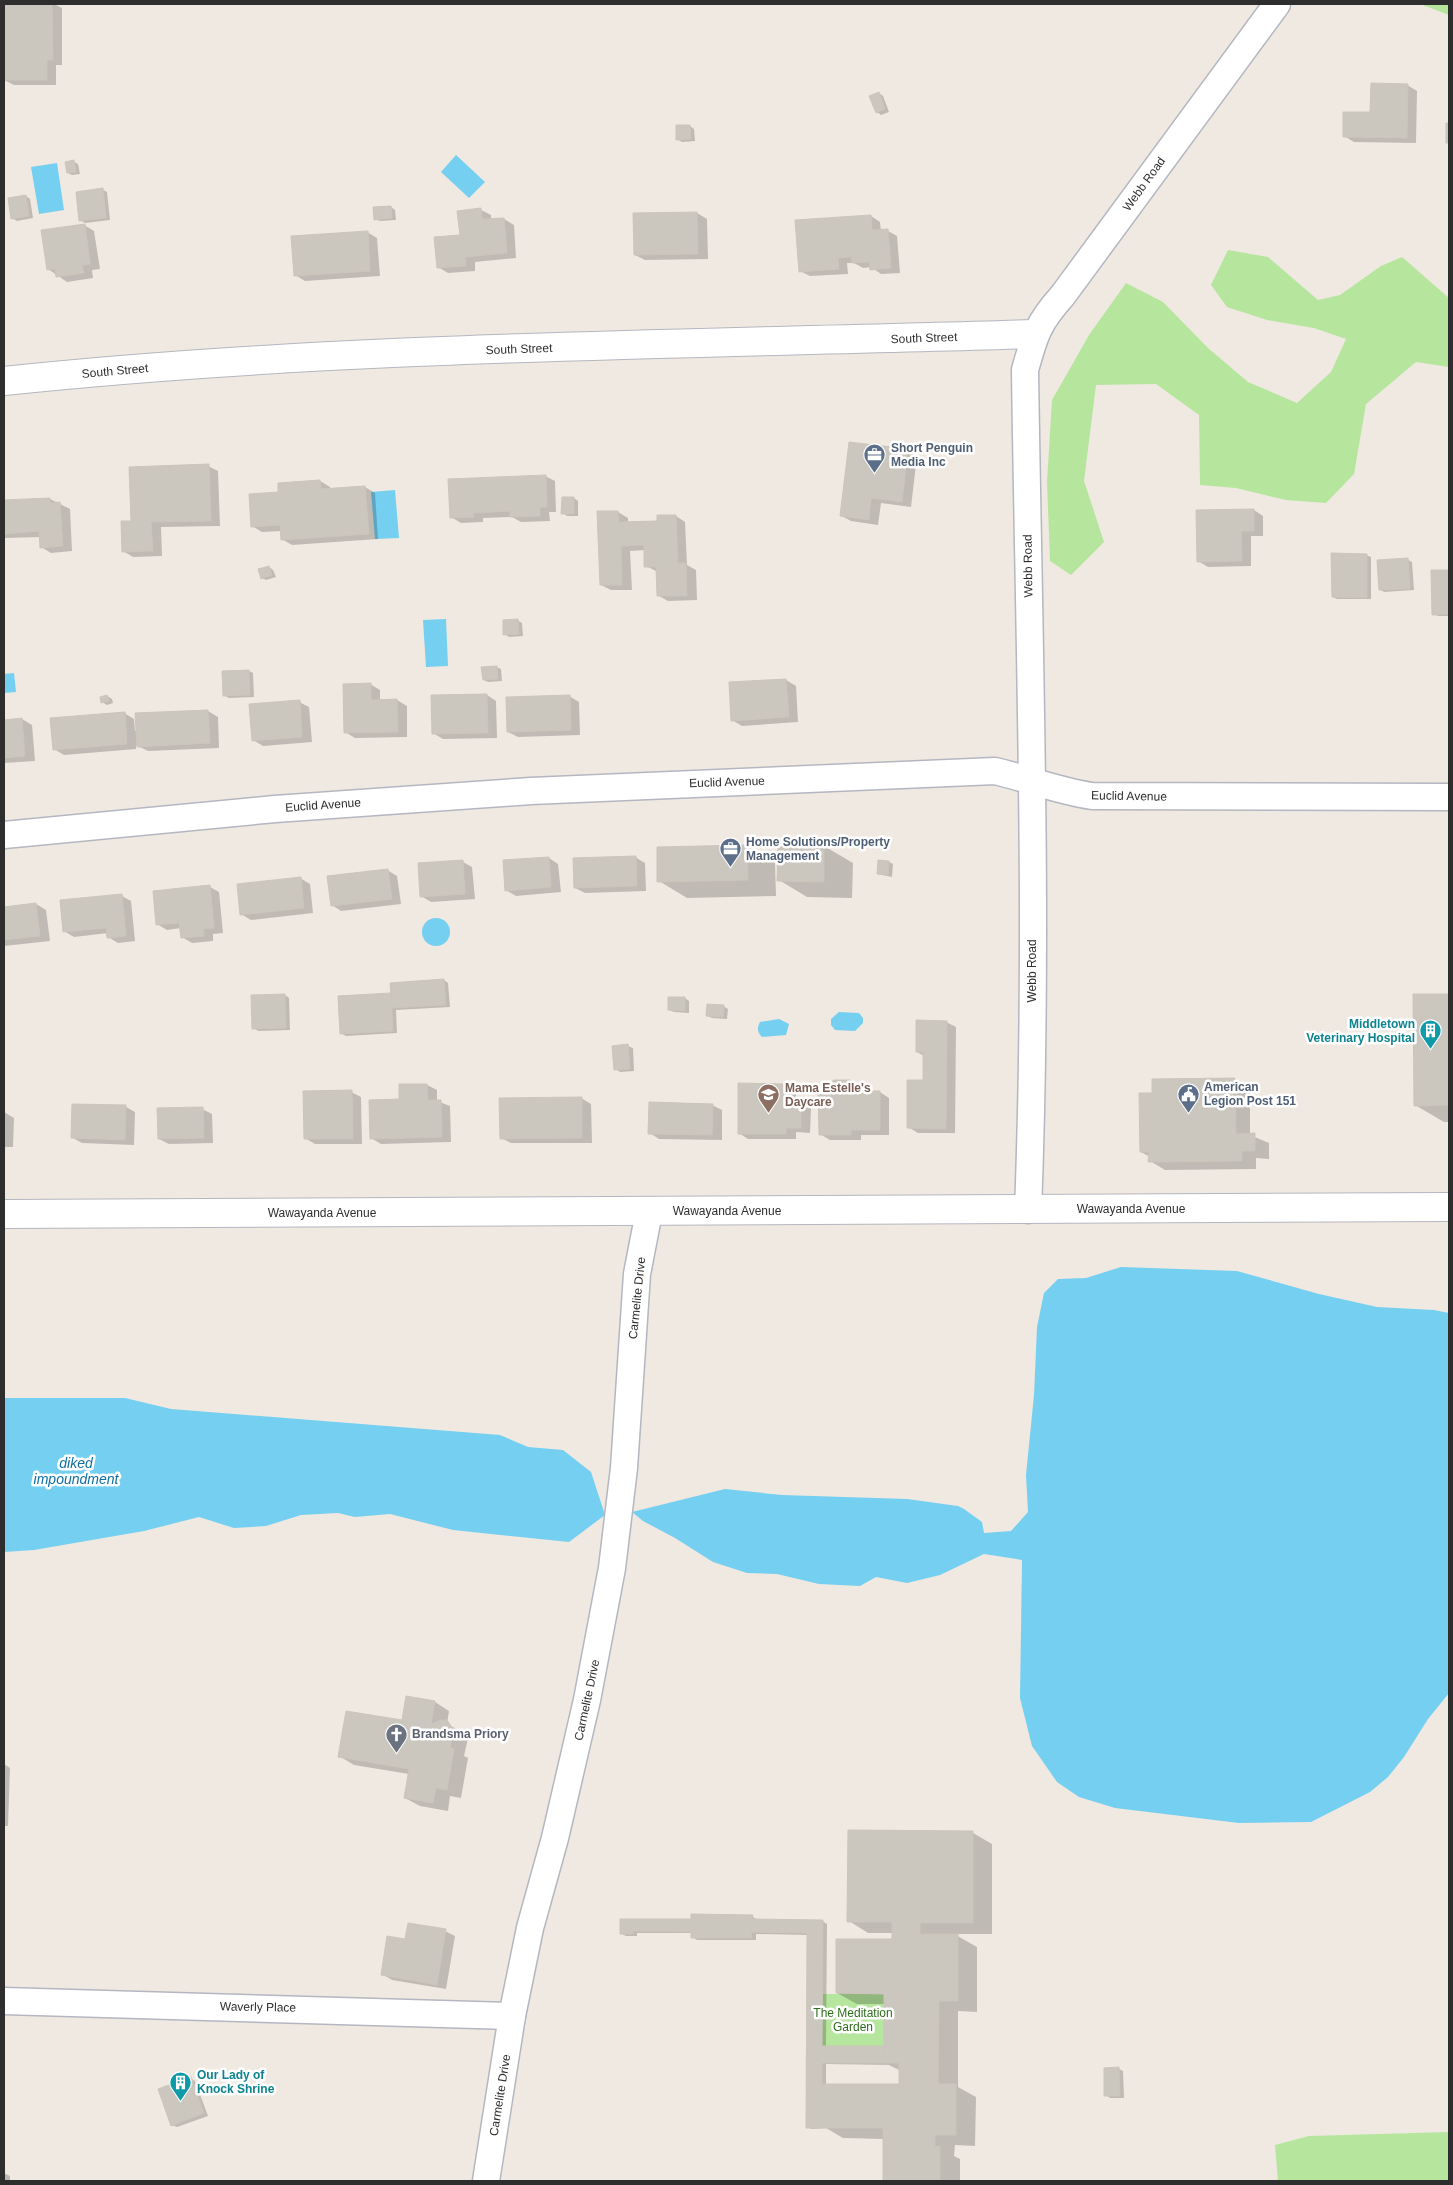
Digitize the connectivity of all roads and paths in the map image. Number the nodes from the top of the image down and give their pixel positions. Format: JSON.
{"nodes":[{"id":1,"x":1277,"y":4,"type":"edge"},
{"id":2,"x":1035,"y":334,"type":"junction"},
{"id":3,"x":4,"y":381,"type":"edge"},
{"id":4,"x":1031,"y":780,"type":"junction"},
{"id":5,"x":1449,"y":797,"type":"edge"},
{"id":6,"x":4,"y":835,"type":"edge"},
{"id":7,"x":1449,"y":1207,"type":"edge"},
{"id":8,"x":1028,"y":1210,"type":"junction"},
{"id":9,"x":649,"y":1212,"type":"junction"},
{"id":10,"x":4,"y":1214,"type":"edge"},
{"id":11,"x":4,"y":2001,"type":"edge"},
{"id":12,"x":512,"y":2016,"type":"junction"},
{"id":13,"x":486,"y":2181,"type":"edge"}],
"edges":[{"from":1,"to":2,"type":"street","name":"Webb Road"},
{"from":2,"to":3,"type":"street","name":"South Street"},
{"from":2,"to":4,"type":"street","name":"Webb Road"},
{"from":4,"to":5,"type":"street","name":"Euclid Avenue"},
{"from":4,"to":6,"type":"street","name":"Euclid Avenue"},
{"from":4,"to":8,"type":"street","name":"Webb Road"},
{"from":7,"to":8,"type":"street","name":"Wawayanda Avenue"},
{"from":8,"to":9,"type":"street","name":"Wawayanda Avenue"},
{"from":9,"to":10,"type":"street","name":"Wawayanda Avenue"},
{"from":9,"to":12,"type":"street","name":"Carmelite Drive"},
{"from":11,"to":12,"type":"street","name":"Waverly Place"},
{"from":12,"to":13,"type":"street","name":"Carmelite Drive"}]}
